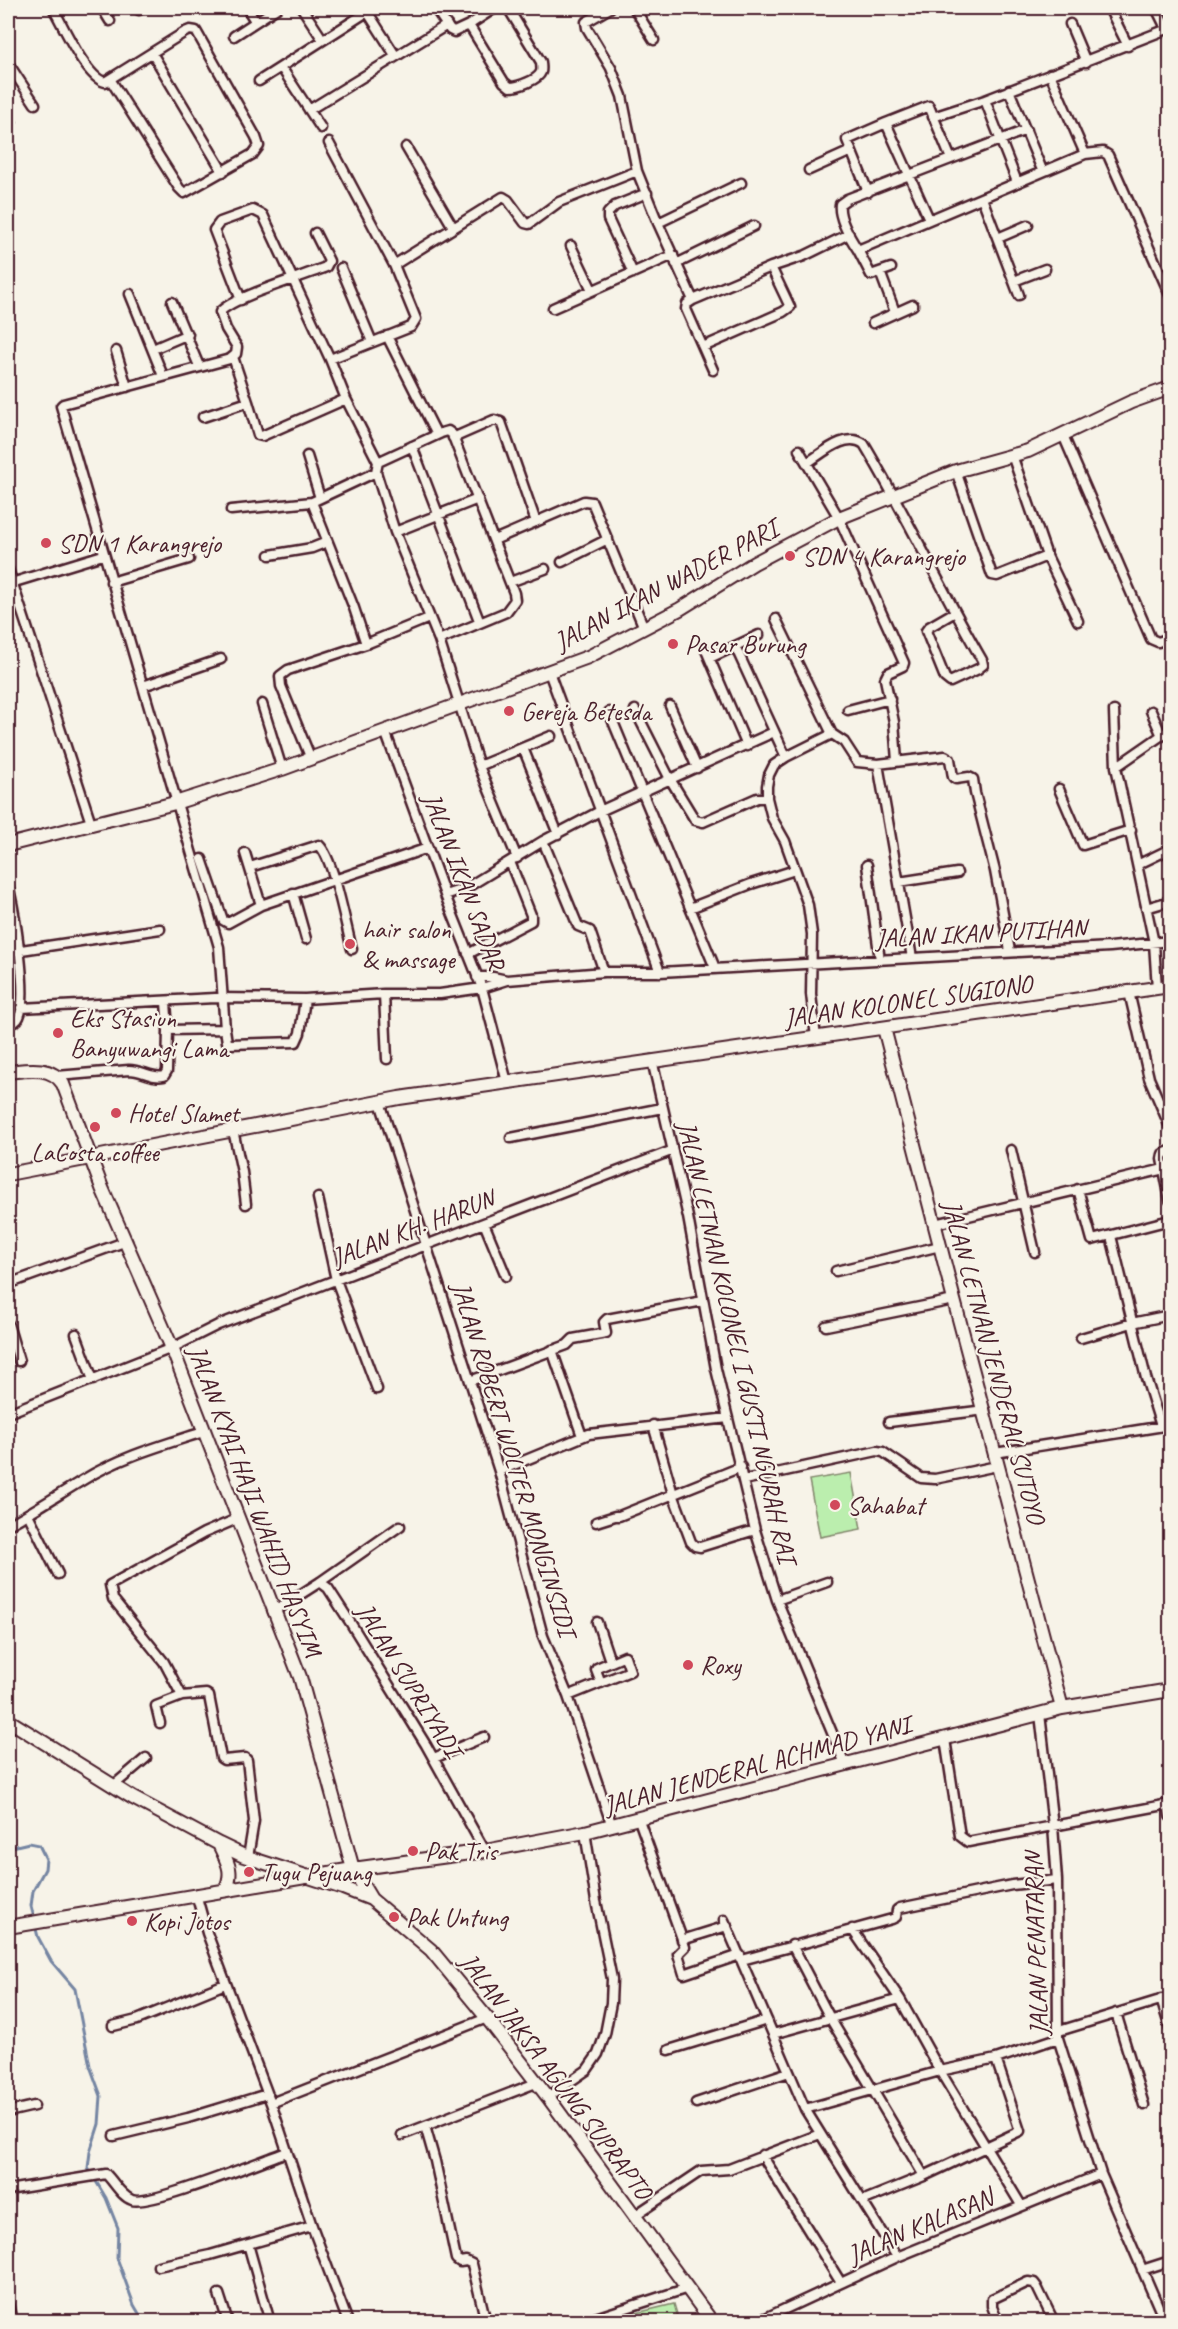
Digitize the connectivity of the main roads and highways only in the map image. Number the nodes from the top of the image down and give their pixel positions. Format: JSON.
{"nodes":[{"id":1,"x":1170,"y":388,"type":"edge"},
{"id":2,"x":8,"y":844,"type":"edge"},
{"id":3,"x":1170,"y":986,"type":"edge"},
{"id":4,"x":884,"y":1028,"type":"junction"},
{"id":5,"x":8,"y":1072,"type":"edge"},
{"id":6,"x":90,"y":1158,"type":"junction"},
{"id":7,"x":8,"y":1174,"type":"edge"},
{"id":8,"x":1170,"y":1690,"type":"edge"},
{"id":9,"x":1062,"y":1708,"type":"junction"},
{"id":10,"x":8,"y":1720,"type":"edge"},
{"id":11,"x":219,"y":1844,"type":"junction"},
{"id":12,"x":353,"y":1869,"type":"junction"},
{"id":13,"x":310,"y":1876,"type":"junction"},
{"id":14,"x":226,"y":1890,"type":"junction"},
{"id":15,"x":371,"y":1899,"type":"junction"},
{"id":16,"x":8,"y":1927,"type":"edge"},
{"id":17,"x":712,"y":2322,"type":"edge"}],
"edges":[{"from":1,"to":2,"type":"main road","name":"JALAN IKAN WADER PARI"},
{"from":3,"to":4,"type":"main road","name":"JALAN KOLONEL SUGIONO"},
{"from":4,"to":6,"type":"main road","name":"JALAN KOLONEL SUGIONO"},
{"from":4,"to":9,"type":"main road","name":"JALAN LETNAN JENDERAL SUTOYO"},
{"from":5,"to":6,"type":"main road","name":"JALAN KYAI HAJI WAHID HASYIM"},
{"from":6,"to":7,"type":"main road","name":"JALAN KOLONEL SUGIONO"},
{"from":6,"to":12,"type":"main road","name":"JALAN KYAI HAJI WAHID HASYIM"},
{"from":8,"to":9,"type":"main road","name":"JALAN JENDERAL ACHMAD YANI"},
{"from":9,"to":12,"type":"main road","name":"JALAN JENDERAL ACHMAD YANI"},
{"from":10,"to":11,"type":"main road"},
{"from":11,"to":13,"type":"main road"},
{"from":11,"to":14,"type":"main road"},
{"from":12,"to":13,"type":"main road","name":"JALAN JENDERAL ACHMAD YANI"},
{"from":12,"to":15,"type":"main road","name":"JALAN JAKSA AGUNG SUPRAPTO"},
{"from":13,"to":14,"type":"main road","name":"JALAN JENDERAL ACHMAD YANI"},
{"from":13,"to":15,"type":"main road"},
{"from":14,"to":16,"type":"main road","name":"JALAN JENDERAL ACHMAD YANI"},
{"from":15,"to":17,"type":"main road","name":"JALAN JAKSA AGUNG SUPRAPTO"}]}
